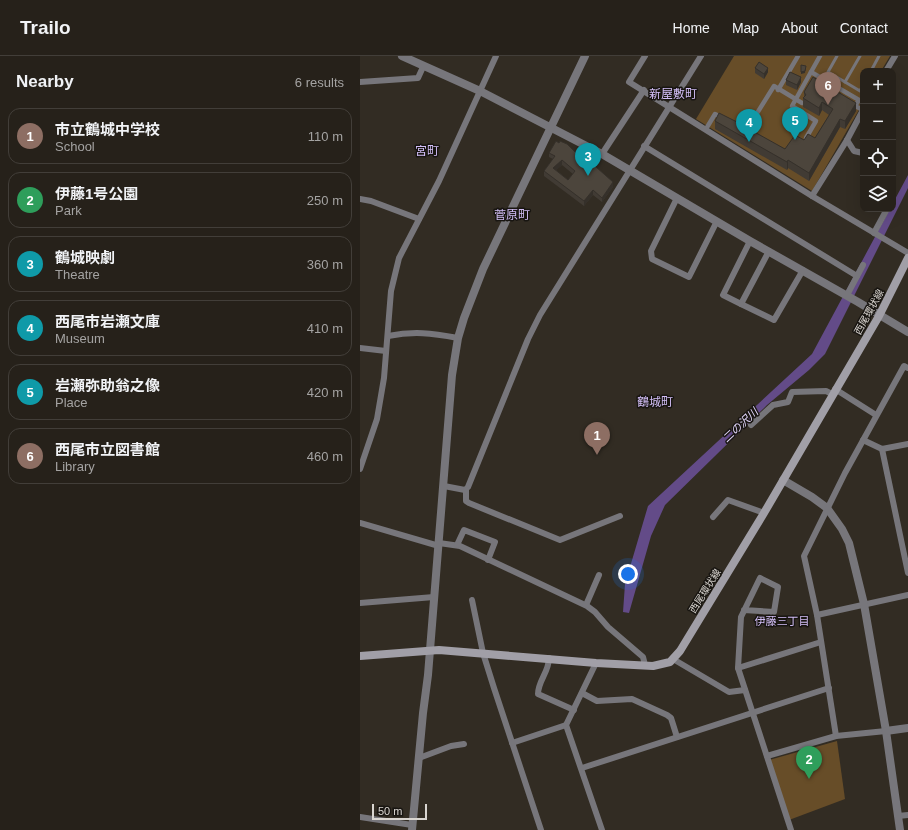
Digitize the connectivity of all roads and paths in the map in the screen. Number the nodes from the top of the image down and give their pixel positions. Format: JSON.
{"nodes":[{"id":1,"x":402,"y":56,"type":"edge"},
{"id":2,"x":496,"y":56,"type":"edge"},
{"id":3,"x":585,"y":56,"type":"edge"},
{"id":4,"x":645,"y":56,"type":"edge"},
{"id":5,"x":701,"y":56,"type":"edge"},
{"id":6,"x":798,"y":56,"type":"edge"},
{"id":7,"x":820,"y":56,"type":"edge"},
{"id":8,"x":837,"y":56,"type":"edge"},
{"id":9,"x":860,"y":56,"type":"edge"},
{"id":10,"x":879,"y":56,"type":"edge"},
{"id":11,"x":895,"y":56,"type":"edge"},
{"id":12,"x":423,"y":67,"type":"junction"},
{"id":13,"x":873,"y":68,"type":"edge"},
{"id":14,"x":888,"y":68,"type":"edge"},
{"id":15,"x":811,"y":72,"type":"junction"},
{"id":16,"x":360,"y":82,"type":"edge"},
{"id":17,"x":845,"y":82,"type":"junction"},
{"id":18,"x":644,"y":90,"type":"junction"},
{"id":19,"x":778,"y":90,"type":"junction"},
{"id":20,"x":860,"y":90,"type":"edge"},
{"id":21,"x":480,"y":91,"type":"junction"},
{"id":22,"x":796,"y":99,"type":"junction"},
{"id":23,"x":802,"y":103,"type":"edge"},
{"id":24,"x":669,"y":106,"type":"junction"},
{"id":25,"x":860,"y":108,"type":"edge"},
{"id":26,"x":860,"y":116,"type":"edge"},
{"id":27,"x":728,"y":121,"type":"edge"},
{"id":28,"x":552,"y":126,"type":"junction"},
{"id":29,"x":741,"y":128,"type":"edge"},
{"id":30,"x":706,"y":129,"type":"junction"},
{"id":31,"x":747,"y":133,"type":"junction"},
{"id":32,"x":754,"y":135,"type":"edge"},
{"id":33,"x":847,"y":140,"type":"junction"},
{"id":34,"x":803,"y":143,"type":"edge"},
{"id":35,"x":644,"y":146,"type":"junction"},
{"id":36,"x":860,"y":152,"type":"edge"},
{"id":37,"x":602,"y":154,"type":"junction"},
{"id":38,"x":629,"y":170,"type":"junction"},
{"id":39,"x":812,"y":196,"type":"junction"},
{"id":40,"x":677,"y":198,"type":"junction"},
{"id":41,"x":360,"y":199,"type":"edge"},
{"id":42,"x":885,"y":212,"type":"edge"},
{"id":43,"x":419,"y":219,"type":"junction"},
{"id":44,"x":717,"y":221,"type":"junction"},
{"id":45,"x":874,"y":233,"type":"junction"},
{"id":46,"x":750,"y":242,"type":"junction"},
{"id":47,"x":769,"y":251,"type":"junction"},
{"id":48,"x":908,"y":253,"type":"edge"},
{"id":49,"x":908,"y":258,"type":"edge"},
{"id":50,"x":862,"y":265,"type":"dead end"},
{"id":51,"x":802,"y":270,"type":"junction"},
{"id":52,"x":857,"y":276,"type":"junction"},
{"id":53,"x":847,"y":295,"type":"junction"},
{"id":54,"x":741,"y":304,"type":"junction"},
{"id":55,"x":880,"y":316,"type":"junction"},
{"id":56,"x":908,"y":332,"type":"edge"},
{"id":57,"x":388,"y":336,"type":"junction"},
{"id":58,"x":458,"y":338,"type":"junction"},
{"id":59,"x":360,"y":348,"type":"edge"},
{"id":60,"x":386,"y":351,"type":"junction"},
{"id":61,"x":908,"y":368,"type":"edge"},
{"id":62,"x":834,"y":392,"type":"junction"},
{"id":63,"x":876,"y":415,"type":"junction"},
{"id":64,"x":751,"y":425,"type":"dead end"},
{"id":65,"x":863,"y":440,"type":"junction"},
{"id":66,"x":908,"y":444,"type":"edge"},
{"id":67,"x":882,"y":449,"type":"junction"},
{"id":68,"x":360,"y":469,"type":"edge"},
{"id":69,"x":783,"y":480,"type":"junction"},
{"id":70,"x":444,"y":486,"type":"junction"},
{"id":71,"x":466,"y":490,"type":"junction"},
{"id":72,"x":827,"y":508,"type":"junction"},
{"id":73,"x":764,"y":513,"type":"junction"},
{"id":74,"x":620,"y":516,"type":"dead end"},
{"id":75,"x":713,"y":517,"type":"dead end"},
{"id":76,"x":360,"y":523,"type":"edge"},
{"id":77,"x":439,"y":544,"type":"junction"},
{"id":78,"x":457,"y":545,"type":"junction"},
{"id":79,"x":488,"y":560,"type":"junction"},
{"id":80,"x":908,"y":573,"type":"edge"},
{"id":81,"x":599,"y":575,"type":"dead end"},
{"id":82,"x":908,"y":595,"type":"edge"},
{"id":83,"x":434,"y":597,"type":"junction"},
{"id":84,"x":472,"y":600,"type":"dead end"},
{"id":85,"x":360,"y":603,"type":"edge"},
{"id":86,"x":864,"y":604,"type":"junction"},
{"id":87,"x":586,"y":605,"type":"junction"},
{"id":88,"x":744,"y":610,"type":"junction"},
{"id":89,"x":816,"y":615,"type":"junction"},
{"id":90,"x":821,"y":642,"type":"junction"},
{"id":91,"x":430,"y":650,"type":"junction"},
{"id":92,"x":483,"y":653,"type":"junction"},
{"id":93,"x":360,"y":656,"type":"edge"},
{"id":94,"x":549,"y":658,"type":"junction"},
{"id":95,"x":673,"y":659,"type":"junction"},
{"id":96,"x":596,"y":663,"type":"junction"},
{"id":97,"x":645,"y":665,"type":"junction"},
{"id":98,"x":738,"y":668,"type":"junction"},
{"id":99,"x":829,"y":688,"type":"junction"},
{"id":100,"x":745,"y":690,"type":"junction"},
{"id":101,"x":582,"y":693,"type":"junction"},
{"id":102,"x":574,"y":710,"type":"junction"},
{"id":103,"x":753,"y":712,"type":"junction"},
{"id":104,"x":566,"y":725,"type":"junction"},
{"id":105,"x":908,"y":728,"type":"edge"},
{"id":106,"x":886,"y":731,"type":"junction"},
{"id":107,"x":836,"y":736,"type":"junction"},
{"id":108,"x":677,"y":737,"type":"junction"},
{"id":109,"x":512,"y":743,"type":"junction"},
{"id":110,"x":464,"y":744,"type":"dead end"},
{"id":111,"x":767,"y":756,"type":"junction"},
{"id":112,"x":419,"y":758,"type":"junction"},
{"id":113,"x":582,"y":768,"type":"junction"},
{"id":114,"x":908,"y":815,"type":"edge"},
{"id":115,"x":360,"y":816,"type":"edge"},
{"id":116,"x":898,"y":816,"type":"junction"},
{"id":117,"x":412,"y":828,"type":"edge"},
{"id":118,"x":542,"y":830,"type":"edge"},
{"id":119,"x":602,"y":830,"type":"edge"},
{"id":120,"x":791,"y":830,"type":"edge"},
{"id":121,"x":900,"y":830,"type":"edge"}],
"edges":[{"from":1,"to":12,"type":"street"},
{"from":2,"to":21,"type":"street"},
{"from":3,"to":28,"type":"street"},
{"from":4,"to":18,"type":"street"},
{"from":5,"to":24,"type":"street"},
{"from":6,"to":19,"type":"street"},
{"from":7,"to":15,"type":"street"},
{"from":8,"to":17,"type":"lane"},
{"from":9,"to":17,"type":"lane"},
{"from":10,"to":13,"type":"lane"},
{"from":11,"to":14,"type":"street"},
{"from":12,"to":16,"type":"street"},
{"from":12,"to":21,"type":"street"},
{"from":15,"to":22,"type":"street"},
{"from":15,"to":25,"type":"street"},
{"from":17,"to":20,"type":"lane"},
{"from":18,"to":24,"type":"street"},
{"from":18,"to":37,"type":"street"},
{"from":19,"to":22,"type":"street"},
{"from":19,"to":31,"type":"street"},
{"from":21,"to":28,"type":"street"},
{"from":21,"to":43,"type":"street"},
{"from":22,"to":23,"type":"street"},
{"from":22,"to":34,"type":"street"},
{"from":24,"to":30,"type":"street"},
{"from":24,"to":35,"type":"street"},
{"from":26,"to":33,"type":"street"},
{"from":27,"to":30,"type":"street"},
{"from":28,"to":37,"type":"street"},
{"from":28,"to":58,"type":"street"},
{"from":29,"to":31,"type":"street"},
{"from":30,"to":39,"type":"street"},
{"from":31,"to":32,"type":"street"},
{"from":33,"to":36,"type":"street"},
{"from":33,"to":39,"type":"street"},
{"from":35,"to":38,"type":"street"},
{"from":35,"to":52,"type":"street"},
{"from":37,"to":38,"type":"street"},
{"from":38,"to":40,"type":"street"},
{"from":38,"to":71,"type":"street"},
{"from":39,"to":45,"type":"street"},
{"from":40,"to":44,"type":"street"},
{"from":40,"to":44,"type":"street"},
{"from":41,"to":43,"type":"street"},
{"from":42,"to":45,"type":"street"},
{"from":43,"to":57,"type":"street"},
{"from":44,"to":46,"type":"street"},
{"from":45,"to":48,"type":"street"},
{"from":46,"to":47,"type":"street"},
{"from":46,"to":54,"type":"street"},
{"from":47,"to":51,"type":"street"},
{"from":47,"to":54,"type":"street"},
{"from":49,"to":55,"type":"main road","name":"西尾環状線"},
{"from":50,"to":52,"type":"street"},
{"from":51,"to":53,"type":"street"},
{"from":51,"to":54,"type":"street"},
{"from":52,"to":53,"type":"street"},
{"from":53,"to":55,"type":"street"},
{"from":55,"to":56,"type":"street"},
{"from":55,"to":62,"type":"main road","name":"西尾環状線"},
{"from":57,"to":58,"type":"street"},
{"from":57,"to":60,"type":"street"},
{"from":58,"to":70,"type":"street"},
{"from":59,"to":60,"type":"street"},
{"from":60,"to":68,"type":"street"},
{"from":61,"to":63,"type":"street"},
{"from":62,"to":63,"type":"street"},
{"from":62,"to":64,"type":"street"},
{"from":62,"to":69,"type":"main road","name":"西尾環状線"},
{"from":63,"to":65,"type":"street"},
{"from":65,"to":67,"type":"street"},
{"from":65,"to":72,"type":"street"},
{"from":66,"to":67,"type":"street"},
{"from":67,"to":80,"type":"street"},
{"from":69,"to":72,"type":"street"},
{"from":69,"to":73,"type":"main road","name":"西尾環状線"},
{"from":70,"to":71,"type":"street"},
{"from":70,"to":77,"type":"street"},
{"from":71,"to":74,"type":"street"},
{"from":72,"to":86,"type":"street"},
{"from":72,"to":89,"type":"street"},
{"from":73,"to":75,"type":"street"},
{"from":73,"to":95,"type":"main road","name":"西尾環状線"},
{"from":76,"to":77,"type":"street"},
{"from":77,"to":78,"type":"street"},
{"from":77,"to":83,"type":"street"},
{"from":78,"to":79,"type":"street"},
{"from":78,"to":79,"type":"street"},
{"from":79,"to":87,"type":"street"},
{"from":81,"to":87,"type":"street"},
{"from":82,"to":86,"type":"street"},
{"from":83,"to":85,"type":"street"},
{"from":83,"to":91,"type":"street"},
{"from":84,"to":92,"type":"street"},
{"from":86,"to":89,"type":"street"},
{"from":86,"to":106,"type":"street"},
{"from":87,"to":97,"type":"street"},
{"from":88,"to":88,"type":"street"},
{"from":88,"to":98,"type":"street"},
{"from":89,"to":90,"type":"street"},
{"from":90,"to":98,"type":"street"},
{"from":90,"to":99,"type":"street"},
{"from":91,"to":92,"type":"main road"},
{"from":91,"to":93,"type":"main road"},
{"from":91,"to":112,"type":"street"},
{"from":92,"to":94,"type":"main road"},
{"from":92,"to":109,"type":"street"},
{"from":94,"to":96,"type":"main road"},
{"from":94,"to":102,"type":"street"},
{"from":95,"to":97,"type":"main road"},
{"from":95,"to":100,"type":"street"},
{"from":96,"to":97,"type":"main road"},
{"from":96,"to":101,"type":"street"},
{"from":98,"to":100,"type":"street"},
{"from":99,"to":103,"type":"street"},
{"from":99,"to":107,"type":"street"},
{"from":100,"to":103,"type":"street"},
{"from":101,"to":102,"type":"street"},
{"from":101,"to":108,"type":"street"},
{"from":102,"to":104,"type":"street"},
{"from":103,"to":108,"type":"street"},
{"from":103,"to":111,"type":"street"},
{"from":104,"to":109,"type":"street"},
{"from":104,"to":113,"type":"street"},
{"from":105,"to":106,"type":"street"},
{"from":106,"to":107,"type":"street"},
{"from":106,"to":116,"type":"street"},
{"from":107,"to":111,"type":"street"},
{"from":108,"to":113,"type":"street"},
{"from":109,"to":118,"type":"street"},
{"from":110,"to":112,"type":"street"},
{"from":111,"to":120,"type":"street"},
{"from":112,"to":117,"type":"street"},
{"from":113,"to":119,"type":"street"},
{"from":114,"to":116,"type":"street"},
{"from":115,"to":117,"type":"street"},
{"from":116,"to":121,"type":"street"}]}
